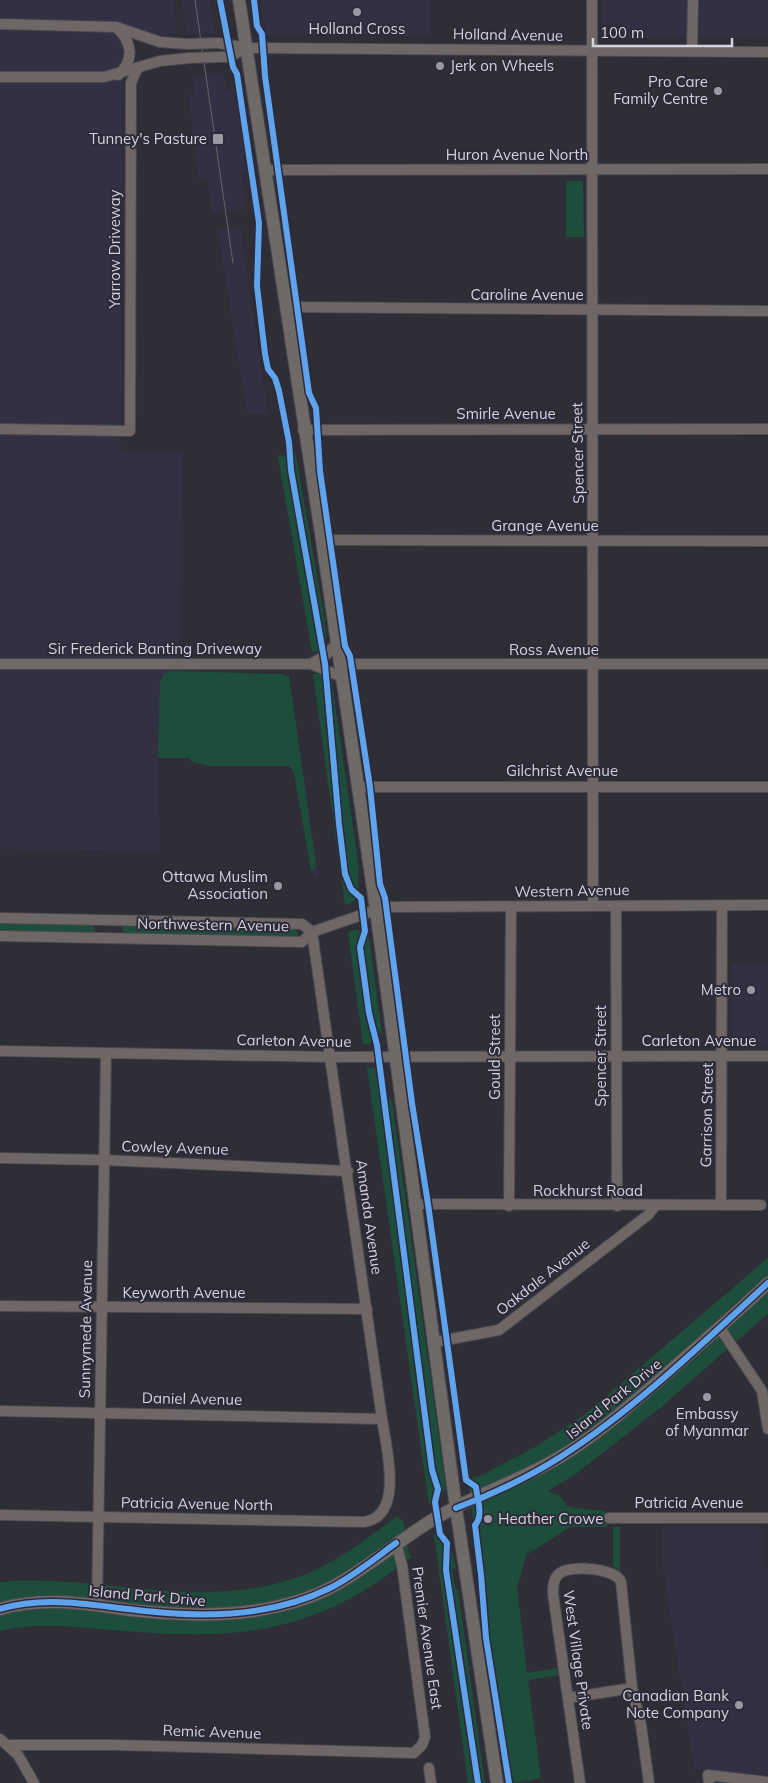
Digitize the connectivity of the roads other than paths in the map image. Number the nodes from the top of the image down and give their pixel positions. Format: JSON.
{"nodes":[{"id":1,"x":239,"y":0,"type":"edge"},
{"id":2,"x":592,"y":0,"type":"edge"},
{"id":3,"x":692,"y":0,"type":"edge"},
{"id":4,"x":0,"y":24,"type":"edge"},
{"id":5,"x":116,"y":27,"type":"junction"},
{"id":6,"x":247,"y":48,"type":"junction"},
{"id":7,"x":592,"y":51,"type":"junction"},
{"id":8,"x":692,"y":51,"type":"junction"},
{"id":9,"x":768,"y":52,"type":"edge"},
{"id":10,"x":137,"y":69,"type":"junction"},
{"id":11,"x":118,"y":75,"type":"junction"},
{"id":12,"x":0,"y":77,"type":"edge"},
{"id":13,"x":768,"y":169,"type":"edge"},
{"id":14,"x":266,"y":170,"type":"junction"},
{"id":15,"x":592,"y":170,"type":"junction"},
{"id":16,"x":286,"y":308,"type":"junction"},
{"id":17,"x":592,"y":310,"type":"junction"},
{"id":18,"x":768,"y":311,"type":"edge"},
{"id":19,"x":0,"y":428,"type":"edge"},
{"id":20,"x":592,"y":429,"type":"junction"},
{"id":21,"x":768,"y":429,"type":"edge"},
{"id":22,"x":304,"y":430,"type":"junction"},
{"id":23,"x":322,"y":540,"type":"junction"},
{"id":24,"x":593,"y":541,"type":"junction"},
{"id":25,"x":768,"y":541,"type":"edge"},
{"id":26,"x":337,"y":643,"type":"junction"},
{"id":27,"x":0,"y":664,"type":"edge"},
{"id":28,"x":311,"y":664,"type":"junction"},
{"id":29,"x":768,"y":664,"type":"edge"},
{"id":30,"x":593,"y":666,"type":"junction"},
{"id":31,"x":341,"y":670,"type":"junction"},
{"id":32,"x":593,"y":786,"type":"junction"},
{"id":33,"x":357,"y":787,"type":"junction"},
{"id":34,"x":768,"y":787,"type":"edge"},
{"id":35,"x":768,"y":905,"type":"edge"},
{"id":36,"x":593,"y":906,"type":"junction"},
{"id":37,"x":616,"y":906,"type":"junction"},
{"id":38,"x":722,"y":906,"type":"junction"},
{"id":39,"x":511,"y":907,"type":"junction"},
{"id":40,"x":376,"y":910,"type":"junction"},
{"id":41,"x":0,"y":918,"type":"edge"},
{"id":42,"x":110,"y":921,"type":"junction"},
{"id":43,"x":312,"y":932,"type":"junction"},
{"id":44,"x":0,"y":936,"type":"edge"},
{"id":45,"x":109,"y":938,"type":"junction"},
{"id":46,"x":0,"y":1051,"type":"edge"},
{"id":47,"x":106,"y":1053,"type":"junction"},
{"id":48,"x":394,"y":1056,"type":"junction"},
{"id":49,"x":768,"y":1056,"type":"edge"},
{"id":50,"x":331,"y":1057,"type":"junction"},
{"id":51,"x":510,"y":1057,"type":"junction"},
{"id":52,"x":616,"y":1057,"type":"junction"},
{"id":53,"x":722,"y":1057,"type":"junction"},
{"id":54,"x":0,"y":1158,"type":"edge"},
{"id":55,"x":104,"y":1160,"type":"junction"},
{"id":56,"x":348,"y":1171,"type":"junction"},
{"id":57,"x":414,"y":1204,"type":"junction"},
{"id":58,"x":721,"y":1205,"type":"junction"},
{"id":59,"x":761,"y":1205,"type":"dead end"},
{"id":60,"x":509,"y":1206,"type":"junction"},
{"id":61,"x":617,"y":1206,"type":"junction"},
{"id":62,"x":655,"y":1206,"type":"junction"},
{"id":63,"x":768,"y":1283,"type":"edge"},
{"id":64,"x":0,"y":1306,"type":"edge"},
{"id":65,"x":101,"y":1308,"type":"junction"},
{"id":66,"x":367,"y":1309,"type":"junction"},
{"id":67,"x":720,"y":1328,"type":"junction"},
{"id":68,"x":435,"y":1342,"type":"junction"},
{"id":69,"x":0,"y":1411,"type":"edge"},
{"id":70,"x":100,"y":1412,"type":"junction"},
{"id":71,"x":382,"y":1419,"type":"junction"},
{"id":72,"x":768,"y":1429,"type":"edge"},
{"id":73,"x":386,"y":1506,"type":"joint"},
{"id":74,"x":456,"y":1508,"type":"junction"},
{"id":75,"x":0,"y":1516,"type":"edge"},
{"id":76,"x":98,"y":1518,"type":"junction"},
{"id":77,"x":610,"y":1518,"type":"dead end"},
{"id":78,"x":768,"y":1518,"type":"edge"},
{"id":79,"x":401,"y":1540,"type":"junction"},
{"id":80,"x":97,"y":1605,"type":"junction"},
{"id":81,"x":0,"y":1609,"type":"edge"},
{"id":82,"x":632,"y":1688,"type":"junction"},
{"id":83,"x":568,"y":1698,"type":"junction"},
{"id":84,"x":0,"y":1740,"type":"edge"},
{"id":85,"x":9,"y":1745,"type":"junction"},
{"id":86,"x":414,"y":1753,"type":"joint"},
{"id":87,"x":429,"y":1768,"type":"dead end"},
{"id":88,"x":708,"y":1779,"type":"edge"},
{"id":89,"x":768,"y":1782,"type":"edge"},
{"id":90,"x":34,"y":1783,"type":"edge"},
{"id":91,"x":432,"y":1783,"type":"edge"},
{"id":92,"x":496,"y":1783,"type":"edge"},
{"id":93,"x":580,"y":1783,"type":"edge"},
{"id":94,"x":649,"y":1783,"type":"edge"}],
"edges":[{"from":1,"to":6,"type":"main road"},
{"from":2,"to":7,"type":"street","name":"Spencer Street"},
{"from":3,"to":8,"type":"street"},
{"from":4,"to":5,"type":"street"},
{"from":5,"to":6,"type":"street","bridge":true},
{"from":5,"to":11,"type":"street"},
{"from":6,"to":7,"type":"street","name":"Holland Avenue"},
{"from":6,"to":10,"type":"street","bridge":true},
{"from":6,"to":14,"type":"main road"},
{"from":7,"to":8,"type":"street","name":"Holland Avenue"},
{"from":7,"to":15,"type":"street","name":"Spencer Street"},
{"from":8,"to":9,"type":"street","name":"Holland Avenue"},
{"from":10,"to":11,"type":"street"},
{"from":10,"to":19,"type":"street","name":"Yarrow Driveway"},
{"from":11,"to":12,"type":"street"},
{"from":13,"to":15,"type":"street","name":"Huron Avenue North"},
{"from":14,"to":15,"type":"street","name":"Huron Avenue North"},
{"from":14,"to":16,"type":"main road"},
{"from":15,"to":17,"type":"street","name":"Spencer Street"},
{"from":16,"to":17,"type":"street","name":"Caroline Avenue"},
{"from":16,"to":22,"type":"main road"},
{"from":17,"to":18,"type":"street","name":"Caroline Avenue"},
{"from":17,"to":20,"type":"street","name":"Spencer Street"},
{"from":20,"to":21,"type":"street","name":"Smirle Avenue"},
{"from":20,"to":22,"type":"street","name":"Smirle Avenue"},
{"from":20,"to":24,"type":"street","name":"Spencer Street"},
{"from":22,"to":23,"type":"main road"},
{"from":23,"to":24,"type":"street","name":"Grange Avenue"},
{"from":23,"to":26,"type":"main road"},
{"from":24,"to":25,"type":"street","name":"Grange Avenue"},
{"from":24,"to":30,"type":"street","name":"Spencer Street"},
{"from":26,"to":28,"type":"street"},
{"from":26,"to":31,"type":"main road"},
{"from":27,"to":28,"type":"street","name":"Sir Frederick Banting Driveway"},
{"from":28,"to":31,"type":"street","name":"Sir Frederick Banting Driveway"},
{"from":29,"to":30,"type":"street","name":"Ross Avenue"},
{"from":30,"to":31,"type":"street","name":"Ross Avenue"},
{"from":30,"to":32,"type":"street","name":"Spencer Street"},
{"from":31,"to":33,"type":"main road"},
{"from":32,"to":33,"type":"street","name":"Gilchrist Avenue"},
{"from":32,"to":34,"type":"street","name":"Gilchrist Avenue"},
{"from":32,"to":36,"type":"street","name":"Spencer Street"},
{"from":33,"to":40,"type":"main road"},
{"from":35,"to":38,"type":"street","name":"Western Avenue"},
{"from":36,"to":37,"type":"street","name":"Western Avenue"},
{"from":36,"to":39,"type":"street","name":"Western Avenue"},
{"from":37,"to":38,"type":"street","name":"Western Avenue"},
{"from":37,"to":52,"type":"street","name":"Spencer Street"},
{"from":38,"to":53,"type":"street","name":"Garrison Street"},
{"from":39,"to":40,"type":"street","name":"Western Avenue"},
{"from":39,"to":51,"type":"street","name":"Gould Street"},
{"from":40,"to":43,"type":"street","name":"Northwestern Avenue"},
{"from":40,"to":48,"type":"main road"},
{"from":41,"to":42,"type":"street","name":"Northwestern Avenue"},
{"from":42,"to":43,"type":"street","name":"Northwestern Avenue"},
{"from":42,"to":45,"type":"street"},
{"from":43,"to":45,"type":"street","name":"Northwestern Avenue"},
{"from":43,"to":50,"type":"street","name":"Amanda Avenue"},
{"from":44,"to":45,"type":"street","name":"Northwestern Avenue"},
{"from":46,"to":47,"type":"street","name":"Carleton Avenue"},
{"from":47,"to":50,"type":"street","name":"Carleton Avenue"},
{"from":47,"to":55,"type":"street","name":"Sunnymede Avenue"},
{"from":48,"to":50,"type":"street","name":"Carleton Avenue"},
{"from":48,"to":51,"type":"street","name":"Carleton Avenue"},
{"from":48,"to":57,"type":"main road"},
{"from":49,"to":53,"type":"street","name":"Carleton Avenue"},
{"from":50,"to":56,"type":"street","name":"Amanda Avenue"},
{"from":51,"to":52,"type":"street","name":"Carleton Avenue"},
{"from":51,"to":60,"type":"street","name":"Gould Street"},
{"from":52,"to":53,"type":"street","name":"Carleton Avenue"},
{"from":52,"to":61,"type":"street","name":"Spencer Street"},
{"from":53,"to":58,"type":"street","name":"Garrison Street"},
{"from":54,"to":55,"type":"street","name":"Cowley Avenue"},
{"from":55,"to":56,"type":"street","name":"Cowley Avenue"},
{"from":55,"to":65,"type":"street","name":"Sunnymede Avenue"},
{"from":56,"to":66,"type":"street","name":"Amanda Avenue"},
{"from":57,"to":60,"type":"street","name":"Rockhurst Road"},
{"from":57,"to":68,"type":"main road"},
{"from":58,"to":59,"type":"street","name":"Rockhurst Road"},
{"from":58,"to":62,"type":"street","name":"Rockhurst Road"},
{"from":60,"to":61,"type":"street","name":"Rockhurst Road"},
{"from":61,"to":62,"type":"street","name":"Rockhurst Road"},
{"from":62,"to":68,"type":"street","name":"Oakdale Avenue"},
{"from":63,"to":67,"type":"main road","name":"Island Park Drive"},
{"from":64,"to":65,"type":"street","name":"Keyworth Avenue"},
{"from":65,"to":66,"type":"street","name":"Keyworth Avenue"},
{"from":65,"to":70,"type":"street","name":"Sunnymede Avenue"},
{"from":66,"to":71,"type":"street","name":"Amanda Avenue"},
{"from":67,"to":72,"type":"street"},
{"from":67,"to":74,"type":"main road","name":"Island Park Drive"},
{"from":68,"to":74,"type":"main road"},
{"from":69,"to":70,"type":"street","name":"Daniel Avenue"},
{"from":70,"to":71,"type":"street","name":"Daniel Avenue"},
{"from":70,"to":76,"type":"street","name":"Sunnymede Avenue"},
{"from":71,"to":73,"type":"street","name":"Amanda Avenue"},
{"from":73,"to":76,"type":"street","name":"Patricia Avenue North"},
{"from":74,"to":79,"type":"main road","name":"Island Park Drive"},
{"from":74,"to":92,"type":"main road"},
{"from":75,"to":76,"type":"street","name":"Patricia Avenue North"},
{"from":76,"to":80,"type":"street","name":"Sunnymede Avenue"},
{"from":77,"to":78,"type":"street","name":"Patricia Avenue"},
{"from":79,"to":80,"type":"main road","name":"Island Park Drive"},
{"from":79,"to":86,"type":"street","name":"Premier Avenue East"},
{"from":80,"to":81,"type":"main road","name":"Island Park Drive"},
{"from":82,"to":83,"type":"street"},
{"from":82,"to":83,"type":"street","name":"West Village Private"},
{"from":82,"to":94,"type":"street","name":"West Village Private"},
{"from":83,"to":93,"type":"street","name":"West Village Private"},
{"from":84,"to":85,"type":"street"},
{"from":85,"to":86,"type":"street","name":"Remic Avenue"},
{"from":85,"to":90,"type":"street"},
{"from":87,"to":91,"type":"street"},
{"from":88,"to":89,"type":"street"}]}
